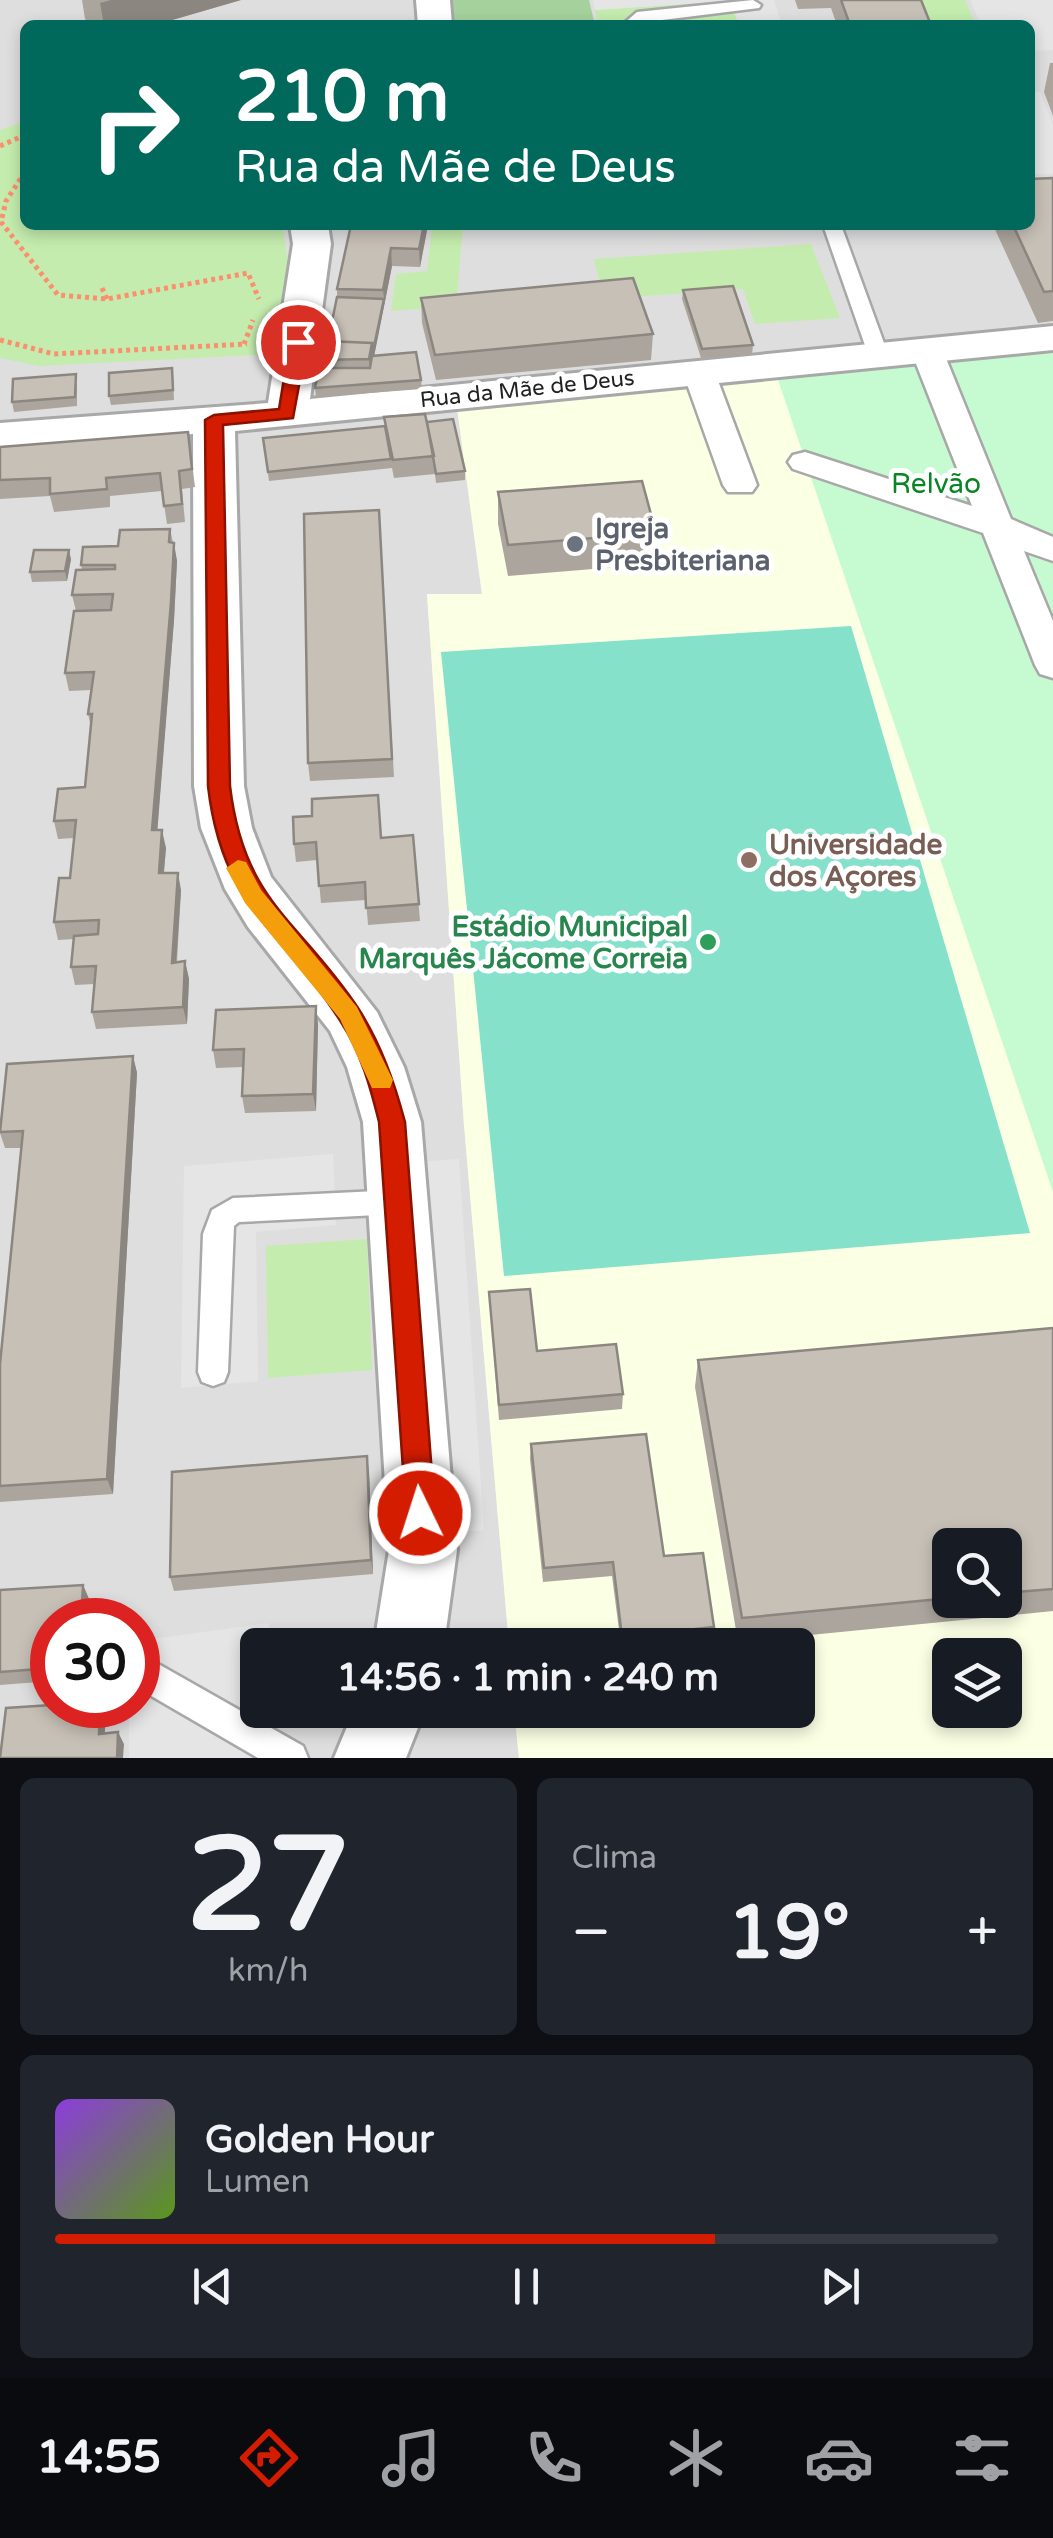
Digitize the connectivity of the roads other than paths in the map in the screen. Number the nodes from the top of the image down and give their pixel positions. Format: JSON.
{"nodes":[{"id":1,"x":754,"y":5,"type":"dead end"},
{"id":2,"x":634,"y":20,"type":"edge"},
{"id":3,"x":311,"y":230,"type":"edge"},
{"id":4,"x":834,"y":230,"type":"edge"},
{"id":5,"x":1053,"y":338,"type":"edge"},
{"id":6,"x":927,"y":350,"type":"junction"},
{"id":7,"x":878,"y":354,"type":"junction"},
{"id":8,"x":698,"y":370,"type":"junction"},
{"id":9,"x":287,"y":414,"type":"junction"},
{"id":10,"x":214,"y":420,"type":"junction"},
{"id":11,"x":0,"y":436,"type":"edge"},
{"id":12,"x":805,"y":462,"type":"dead end"},
{"id":13,"x":740,"y":485,"type":"dead end"},
{"id":14,"x":998,"y":526,"type":"junction"},
{"id":15,"x":1053,"y":550,"type":"edge"},
{"id":16,"x":1053,"y":665,"type":"edge"},
{"id":17,"x":398,"y":1202,"type":"junction"},
{"id":18,"x":213,"y":1372,"type":"dead end"},
{"id":19,"x":412,"y":1628,"type":"edge"},
{"id":20,"x":160,"y":1682,"type":"dead end"},
{"id":21,"x":382,"y":1728,"type":"edge"},
{"id":22,"x":291,"y":1758,"type":"edge"},
{"id":23,"x":370,"y":1758,"type":"edge"}],
"edges":[{"from":1,"to":2,"type":"lane"},
{"from":3,"to":9,"type":"street"},
{"from":4,"to":7,"type":"lane"},
{"from":5,"to":6,"type":"street","name":"Rua da Mãe de Deus"},
{"from":6,"to":7,"type":"street","name":"Rua da Mãe de Deus"},
{"from":6,"to":14,"type":"street"},
{"from":7,"to":8,"type":"street","name":"Rua da Mãe de Deus"},
{"from":8,"to":9,"type":"street","name":"Rua da Mãe de Deus"},
{"from":8,"to":13,"type":"street"},
{"from":9,"to":10,"type":"street","name":"Rua da Mãe de Deus"},
{"from":10,"to":11,"type":"street","name":"Rua da Mãe de Deus"},
{"from":10,"to":17,"type":"street"},
{"from":12,"to":14,"type":"street"},
{"from":14,"to":15,"type":"street"},
{"from":14,"to":16,"type":"street"},
{"from":17,"to":18,"type":"lane"},
{"from":17,"to":19,"type":"street"},
{"from":20,"to":22,"type":"lane"},
{"from":21,"to":23,"type":"street"}]}
